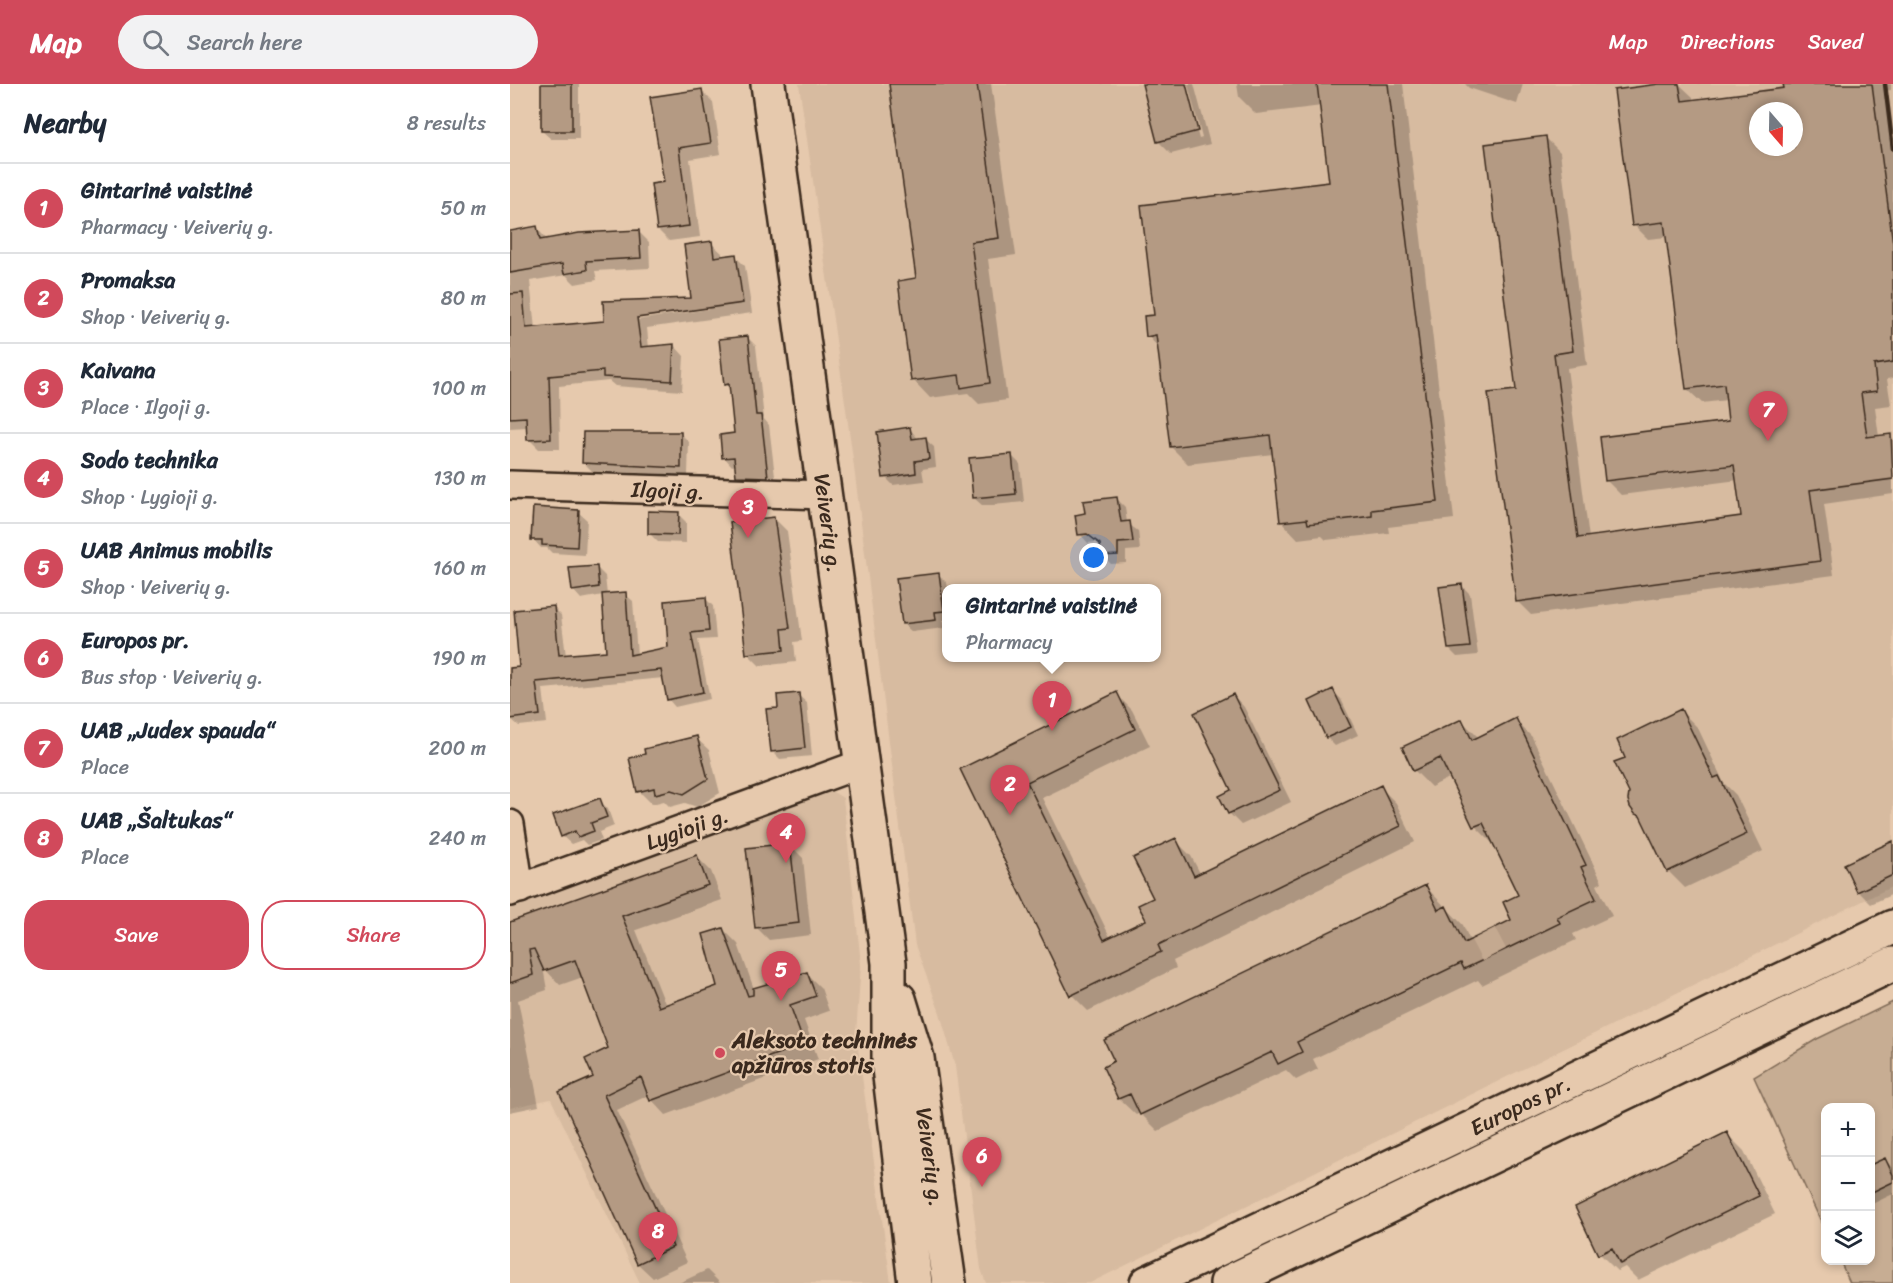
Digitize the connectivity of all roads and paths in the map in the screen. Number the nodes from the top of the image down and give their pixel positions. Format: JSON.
{"nodes":[{"id":1,"x":768,"y":84,"type":"edge"},
{"id":2,"x":510,"y":484,"type":"edge"},
{"id":3,"x":825,"y":495,"type":"junction"},
{"id":4,"x":863,"y":763,"type":"junction"},
{"id":5,"x":510,"y":824,"type":"edge"},
{"id":6,"x":515,"y":890,"type":"edge"},
{"id":7,"x":1893,"y":927,"type":"edge"},
{"id":8,"x":889,"y":963,"type":"junction"},
{"id":9,"x":1893,"y":964,"type":"edge"},
{"id":10,"x":915,"y":1283,"type":"edge"},
{"id":11,"x":950,"y":1283,"type":"edge"},
{"id":12,"x":1147,"y":1283,"type":"edge"},
{"id":13,"x":1227,"y":1283,"type":"edge"}],
"edges":[{"from":1,"to":3,"type":"main road","name":"Veiverių g."},
{"from":2,"to":3,"type":"street","name":"Ilgoji g."},
{"from":3,"to":4,"type":"main road","name":"Veiverių g."},
{"from":4,"to":6,"type":"street","name":"Lygioji g."},
{"from":4,"to":8,"type":"main road","name":"Veiverių g."},
{"from":5,"to":6,"type":"street"},
{"from":7,"to":12,"type":"main road","name":"Europos pr."},
{"from":8,"to":10,"type":"main road","name":"Veiverių g."},
{"from":8,"to":11,"type":"main road","name":"Veiverių g."},
{"from":9,"to":13,"type":"main road","name":"Europos pr."}]}
